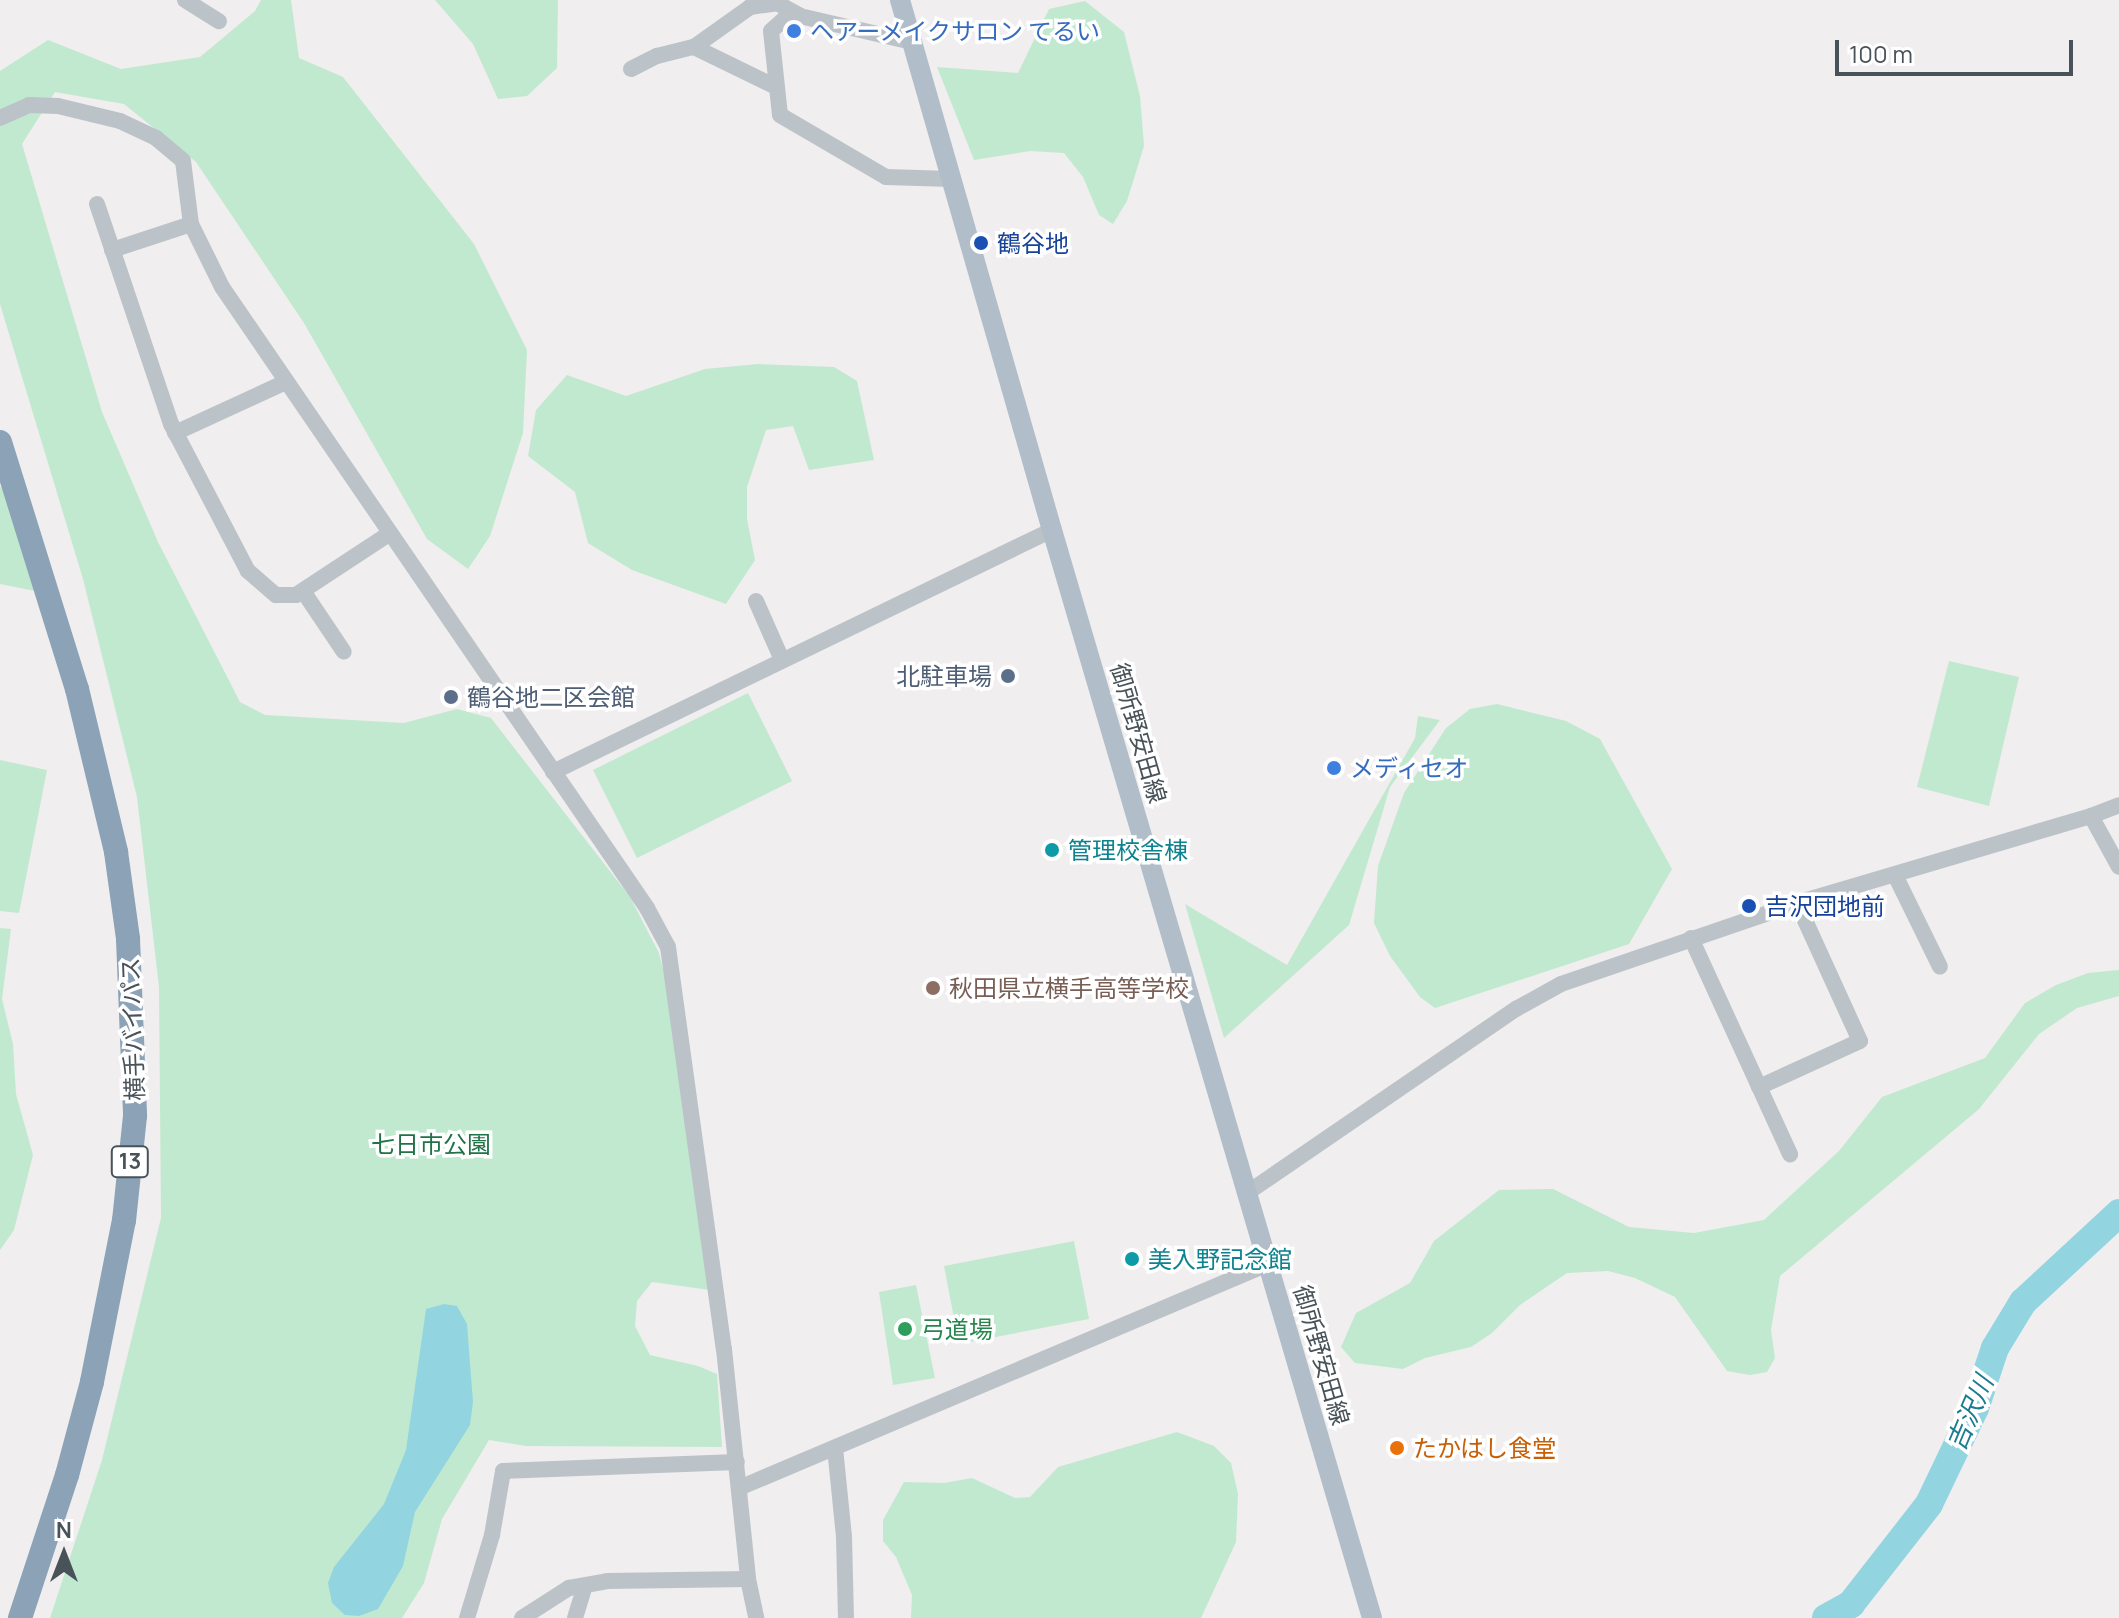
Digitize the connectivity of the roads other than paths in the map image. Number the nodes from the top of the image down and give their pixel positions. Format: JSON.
{"nodes":[{"id":1,"x":185,"y":0,"type":"edge"},
{"id":2,"x":900,"y":0,"type":"edge"},
{"id":3,"x":792,"y":12,"type":"junction"},
{"id":4,"x":219,"y":21,"type":"dead end"},
{"id":5,"x":912,"y":42,"type":"junction"},
{"id":6,"x":694,"y":47,"type":"junction"},
{"id":7,"x":631,"y":69,"type":"dead end"},
{"id":8,"x":776,"y":87,"type":"junction"},
{"id":9,"x":0,"y":118,"type":"edge"},
{"id":10,"x":951,"y":179,"type":"junction"},
{"id":11,"x":97,"y":204,"type":"dead end"},
{"id":12,"x":191,"y":224,"type":"junction"},
{"id":13,"x":112,"y":250,"type":"junction"},
{"id":14,"x":286,"y":382,"type":"junction"},
{"id":15,"x":175,"y":433,"type":"junction"},
{"id":16,"x":0,"y":442,"type":"edge"},
{"id":17,"x":1052,"y":530,"type":"junction"},
{"id":18,"x":389,"y":534,"type":"junction"},
{"id":19,"x":303,"y":591,"type":"junction"},
{"id":20,"x":756,"y":601,"type":"dead end"},
{"id":21,"x":344,"y":652,"type":"dead end"},
{"id":22,"x":782,"y":660,"type":"junction"},
{"id":23,"x":553,"y":772,"type":"junction"},
{"id":24,"x":2119,"y":805,"type":"edge"},
{"id":25,"x":2091,"y":816,"type":"junction"},
{"id":26,"x":2119,"y":867,"type":"edge"},
{"id":27,"x":1895,"y":875,"type":"junction"},
{"id":28,"x":1797,"y":903,"type":"junction"},
{"id":29,"x":1691,"y":938,"type":"junction"},
{"id":30,"x":1940,"y":967,"type":"dead end"},
{"id":31,"x":1759,"y":1087,"type":"junction"},
{"id":32,"x":1790,"y":1154,"type":"dead end"},
{"id":33,"x":1247,"y":1193,"type":"junction"},
{"id":34,"x":1268,"y":1264,"type":"junction"},
{"id":35,"x":835,"y":1448,"type":"junction"},
{"id":36,"x":737,"y":1462,"type":"junction"},
{"id":37,"x":739,"y":1488,"type":"junction"},
{"id":38,"x":748,"y":1579,"type":"junction"},
{"id":39,"x":585,"y":1585,"type":"junction"},
{"id":40,"x":20,"y":1618,"type":"edge"},
{"id":41,"x":467,"y":1618,"type":"edge"},
{"id":42,"x":522,"y":1618,"type":"edge"},
{"id":43,"x":575,"y":1618,"type":"edge"},
{"id":44,"x":756,"y":1618,"type":"edge"},
{"id":45,"x":846,"y":1618,"type":"edge"},
{"id":46,"x":1372,"y":1618,"type":"edge"}],
"edges":[{"from":1,"to":4,"type":"street"},
{"from":2,"to":5,"type":"main road","name":"御所野安田線"},
{"from":3,"to":5,"type":"street"},
{"from":3,"to":6,"type":"street"},
{"from":3,"to":8,"type":"street"},
{"from":5,"to":10,"type":"main road","name":"御所野安田線"},
{"from":6,"to":7,"type":"street"},
{"from":6,"to":8,"type":"street"},
{"from":8,"to":10,"type":"street"},
{"from":9,"to":12,"type":"street"},
{"from":10,"to":17,"type":"main road","name":"御所野安田線"},
{"from":11,"to":13,"type":"street"},
{"from":12,"to":13,"type":"street"},
{"from":12,"to":14,"type":"street"},
{"from":13,"to":15,"type":"street"},
{"from":14,"to":15,"type":"street"},
{"from":14,"to":18,"type":"street"},
{"from":15,"to":19,"type":"street"},
{"from":16,"to":40,"type":"highway","name":"横手バイパス","number":"13"},
{"from":17,"to":22,"type":"street"},
{"from":17,"to":33,"type":"main road","name":"御所野安田線"},
{"from":18,"to":19,"type":"street"},
{"from":18,"to":23,"type":"street"},
{"from":19,"to":21,"type":"street"},
{"from":20,"to":22,"type":"street"},
{"from":22,"to":23,"type":"street"},
{"from":23,"to":36,"type":"street"},
{"from":24,"to":25,"type":"street"},
{"from":25,"to":26,"type":"street"},
{"from":25,"to":27,"type":"street"},
{"from":27,"to":28,"type":"street"},
{"from":27,"to":30,"type":"street"},
{"from":28,"to":29,"type":"street"},
{"from":28,"to":31,"type":"street"},
{"from":29,"to":31,"type":"street"},
{"from":29,"to":33,"type":"street"},
{"from":31,"to":32,"type":"street"},
{"from":33,"to":34,"type":"main road","name":"御所野安田線"},
{"from":34,"to":35,"type":"street"},
{"from":34,"to":46,"type":"main road","name":"御所野安田線"},
{"from":35,"to":37,"type":"street"},
{"from":35,"to":45,"type":"street"},
{"from":36,"to":37,"type":"street"},
{"from":36,"to":41,"type":"street"},
{"from":37,"to":38,"type":"street"},
{"from":38,"to":39,"type":"street"},
{"from":38,"to":44,"type":"street"},
{"from":39,"to":42,"type":"street"},
{"from":39,"to":43,"type":"street"}]}
